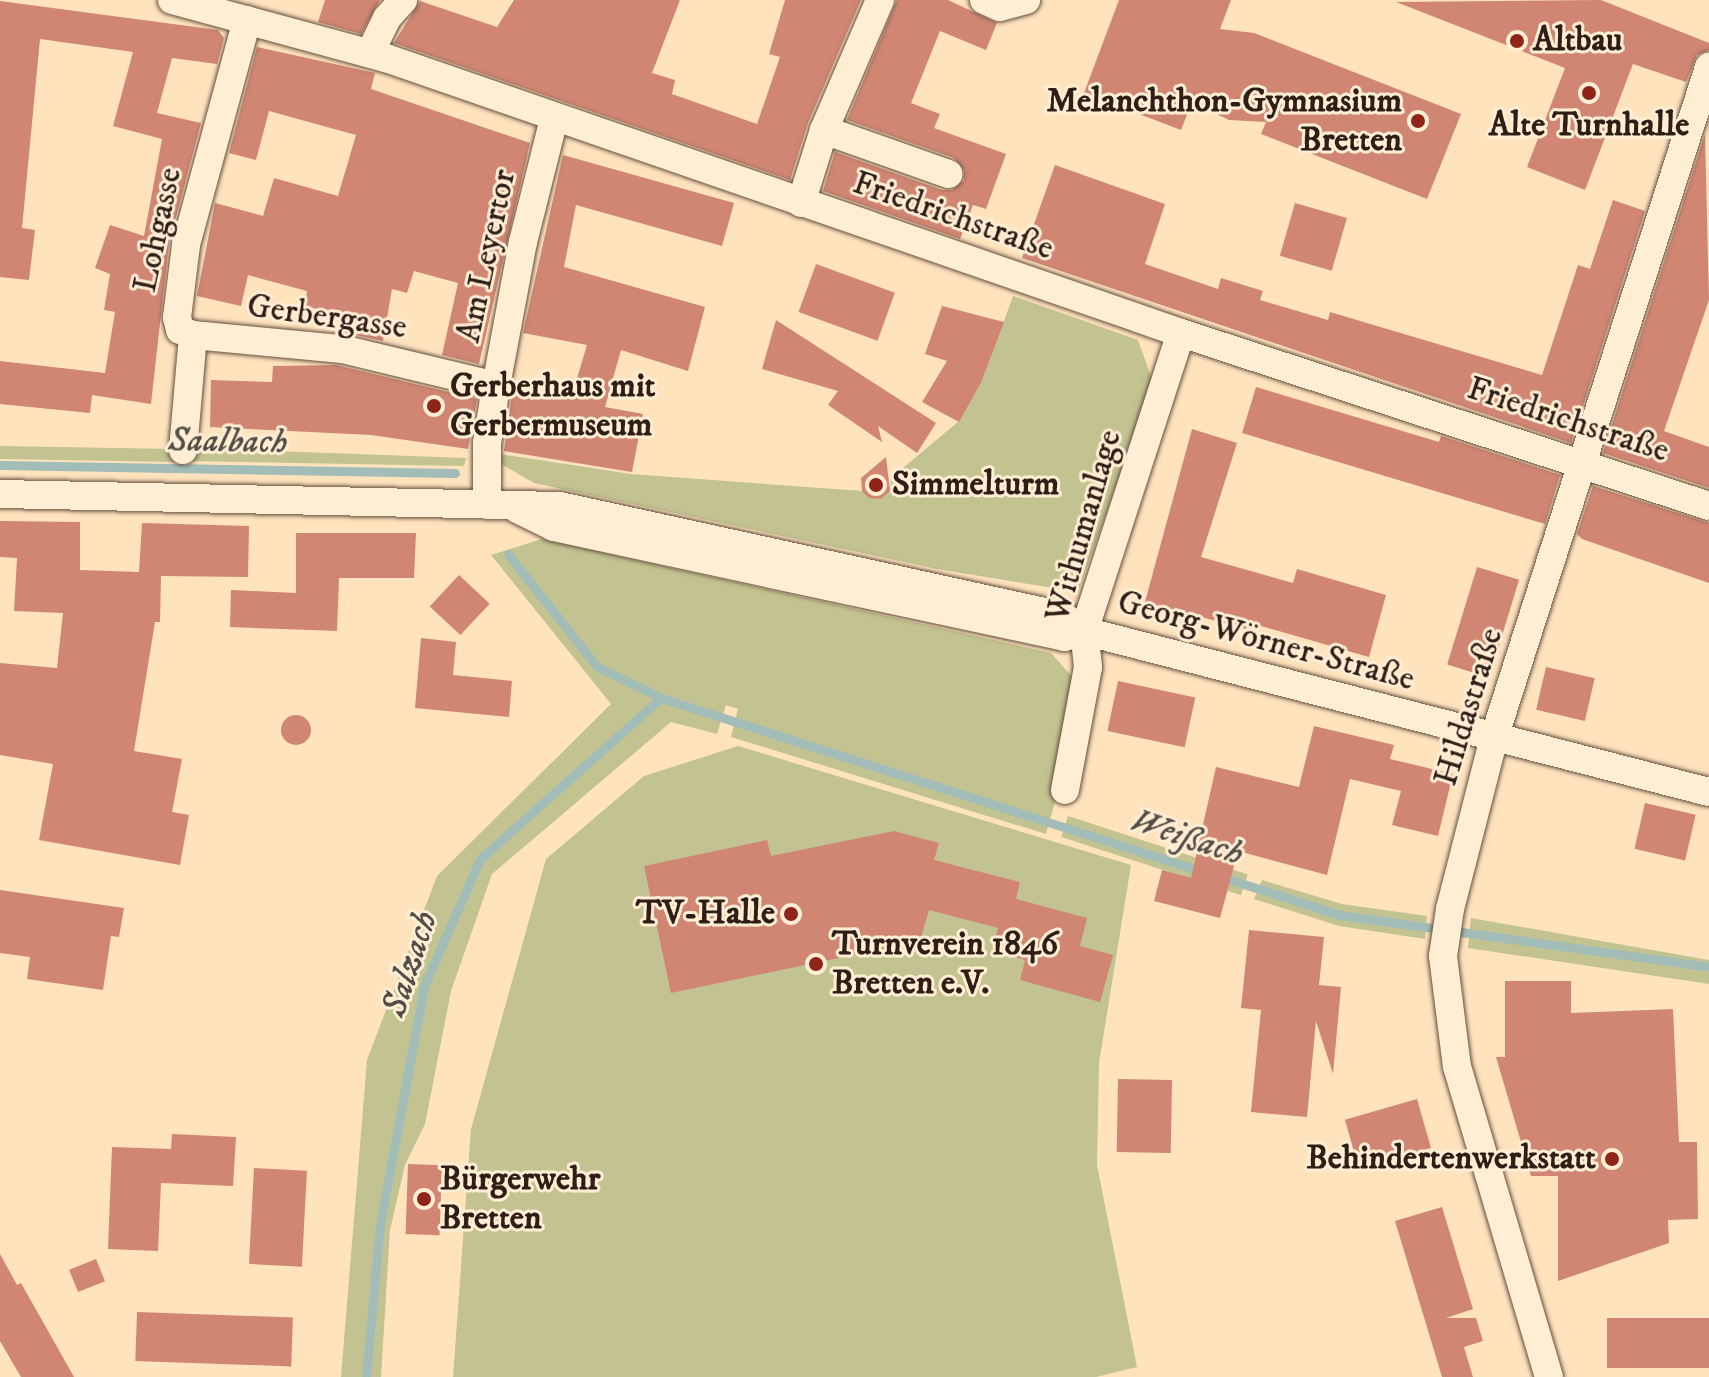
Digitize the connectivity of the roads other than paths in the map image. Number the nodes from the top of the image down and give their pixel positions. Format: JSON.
{"nodes":[{"id":1,"x":172,"y":0,"type":"edge"},
{"id":2,"x":403,"y":0,"type":"edge"},
{"id":3,"x":880,"y":0,"type":"edge"},
{"id":4,"x":984,"y":0,"type":"edge"},
{"id":5,"x":1026,"y":0,"type":"edge"},
{"id":6,"x":263,"y":15,"type":"edge"},
{"id":7,"x":370,"y":53,"type":"junction"},
{"id":8,"x":1709,"y":67,"type":"edge"},
{"id":9,"x":554,"y":119,"type":"junction"},
{"id":10,"x":824,"y":130,"type":"junction"},
{"id":11,"x":948,"y":174,"type":"dead end"},
{"id":12,"x":801,"y":203,"type":"junction"},
{"id":13,"x":1181,"y":333,"type":"junction"},
{"id":14,"x":193,"y":335,"type":"junction"},
{"id":15,"x":496,"y":386,"type":"junction"},
{"id":16,"x":183,"y":450,"type":"dead end"},
{"id":17,"x":1585,"y":461,"type":"junction"},
{"id":18,"x":0,"y":494,"type":"edge"},
{"id":19,"x":487,"y":505,"type":"junction"},
{"id":20,"x":1709,"y":506,"type":"edge"},
{"id":21,"x":1084,"y":631,"type":"junction"},
{"id":22,"x":1494,"y":738,"type":"junction"},
{"id":23,"x":1065,"y":790,"type":"dead end"},
{"id":24,"x":1709,"y":792,"type":"edge"},
{"id":25,"x":1549,"y":1377,"type":"edge"}],
"edges":[{"from":1,"to":6,"type":"street","name":"Friedrichstraße"},
{"from":2,"to":7,"type":"street"},
{"from":3,"to":10,"type":"street"},
{"from":4,"to":5,"type":"street"},
{"from":6,"to":7,"type":"street","name":"Friedrichstraße"},
{"from":6,"to":14,"type":"street","name":"Lohgasse"},
{"from":7,"to":9,"type":"street","name":"Friedrichstraße"},
{"from":8,"to":17,"type":"street","name":"Hildastraße"},
{"from":9,"to":12,"type":"street","name":"Friedrichstraße"},
{"from":9,"to":15,"type":"street","name":"Am Leyertor"},
{"from":10,"to":11,"type":"street"},
{"from":10,"to":12,"type":"street"},
{"from":12,"to":13,"type":"street","name":"Friedrichstraße"},
{"from":13,"to":17,"type":"street","name":"Friedrichstraße"},
{"from":13,"to":21,"type":"street","name":"Withumanlage"},
{"from":14,"to":15,"type":"street","name":"Gerbergasse"},
{"from":14,"to":16,"type":"street","name":"Lohgasse"},
{"from":15,"to":19,"type":"street","name":"Am Leyertor"},
{"from":17,"to":20,"type":"street","name":"Friedrichstraße"},
{"from":17,"to":22,"type":"street","name":"Hildastraße"},
{"from":18,"to":19,"type":"street","name":"Georg-Wörner-Straße"},
{"from":19,"to":21,"type":"street","name":"Georg-Wörner-Straße"},
{"from":21,"to":22,"type":"street","name":"Georg-Wörner-Straße"},
{"from":21,"to":23,"type":"street","name":"Withumanlage"},
{"from":22,"to":24,"type":"street","name":"Georg-Wörner-Straße"},
{"from":22,"to":25,"type":"street","name":"Hildastraße"}]}
